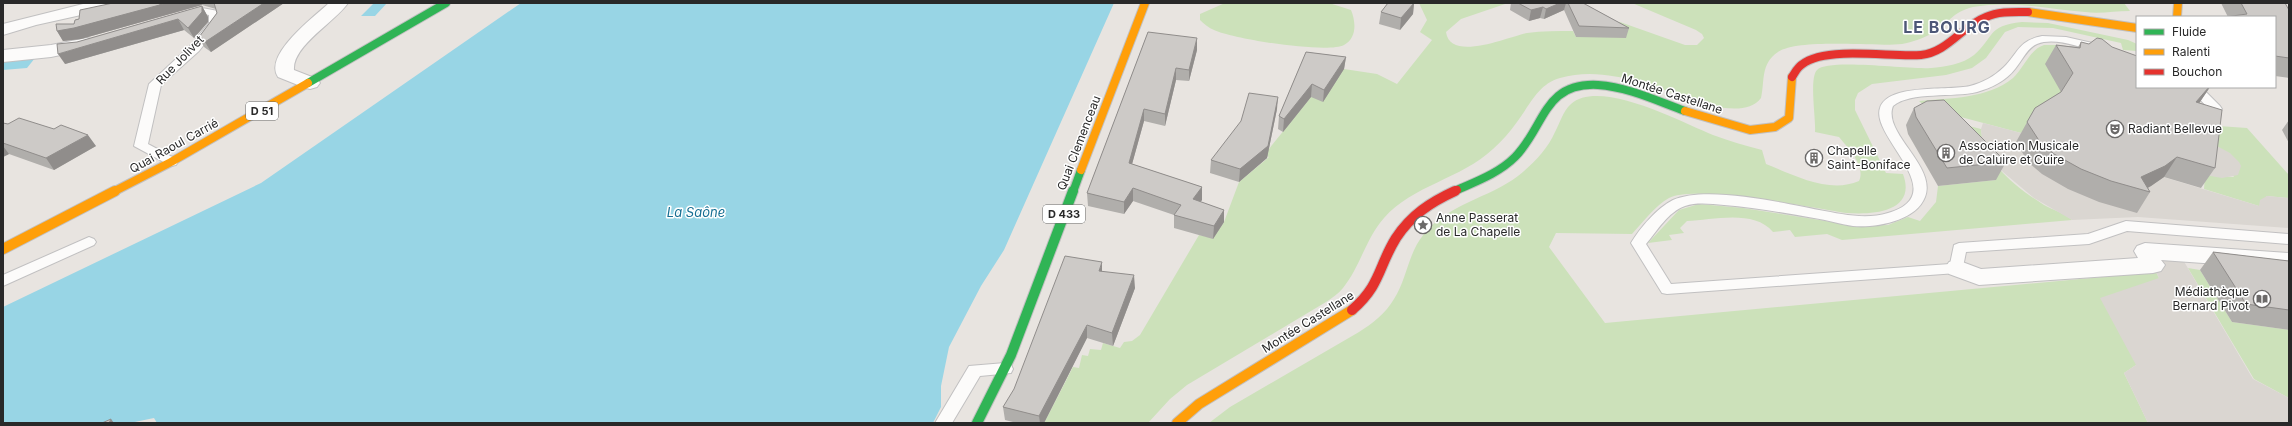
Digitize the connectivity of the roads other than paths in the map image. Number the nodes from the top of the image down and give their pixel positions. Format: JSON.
{"nodes":[{"id":1,"x":111,"y":3,"type":"edge"},
{"id":2,"x":339,"y":3,"type":"edge"},
{"id":3,"x":427,"y":3,"type":"edge"},
{"id":4,"x":446,"y":3,"type":"edge"},
{"id":5,"x":1145,"y":3,"type":"edge"},
{"id":6,"x":2178,"y":3,"type":"edge"},
{"id":7,"x":194,"y":14,"type":"edge"},
{"id":8,"x":2177,"y":16,"type":"edge"},
{"id":9,"x":2136,"y":28,"type":"edge"},
{"id":10,"x":3,"y":30,"type":"edge"},
{"id":11,"x":106,"y":39,"type":"edge"},
{"id":12,"x":2111,"y":51,"type":"edge"},
{"id":13,"x":3,"y":56,"type":"edge"},
{"id":14,"x":352,"y":57,"type":"junction"},
{"id":15,"x":310,"y":83,"type":"junction"},
{"id":16,"x":2195,"y":88,"type":"edge"},
{"id":17,"x":2216,"y":109,"type":"edge"},
{"id":18,"x":171,"y":162,"type":"junction"},
{"id":19,"x":2289,"y":239,"type":"edge"},
{"id":20,"x":89,"y":242,"type":"dead end"},
{"id":21,"x":3,"y":249,"type":"edge"},
{"id":22,"x":2289,"y":261,"type":"edge"},
{"id":23,"x":1956,"y":268,"type":"junction"},
{"id":24,"x":3,"y":281,"type":"edge"},
{"id":25,"x":1005,"y":369,"type":"junction"},
{"id":26,"x":943,"y":423,"type":"edge"},
{"id":27,"x":977,"y":423,"type":"edge"},
{"id":28,"x":1177,"y":423,"type":"edge"}],
"edges":[{"from":1,"to":10,"type":"street"},
{"from":2,"to":15,"type":"street"},
{"from":3,"to":14,"type":"main road","name":"Quai Raoul Carrié","number":"D 51"},
{"from":4,"to":14,"type":"main road","name":"Quai Raoul Carrié","number":"D 51"},
{"from":5,"to":25,"type":"main road","name":"Quai Clemenceau","number":"D 433"},
{"from":6,"to":8,"type":"main road"},
{"from":7,"to":18,"type":"lane","name":"Rue Jolivet"},
{"from":9,"to":28,"type":"main road","name":"Montée Castellane"},
{"from":11,"to":13,"type":"street"},
{"from":12,"to":23,"type":"lane"},
{"from":14,"to":15,"type":"main road","name":"Quai Raoul Carrié","number":"D 51"},
{"from":15,"to":18,"type":"main road","name":"Quai Raoul Carrié","number":"D 51"},
{"from":16,"to":17,"type":"lane"},
{"from":18,"to":21,"type":"main road","name":"Quai Raoul Carrié","number":"D 51"},
{"from":19,"to":23,"type":"lane"},
{"from":20,"to":24,"type":"lane"},
{"from":22,"to":23,"type":"street"},
{"from":25,"to":26,"type":"lane"},
{"from":25,"to":27,"type":"main road","name":"Quai Clemenceau","number":"D 433"}]}
